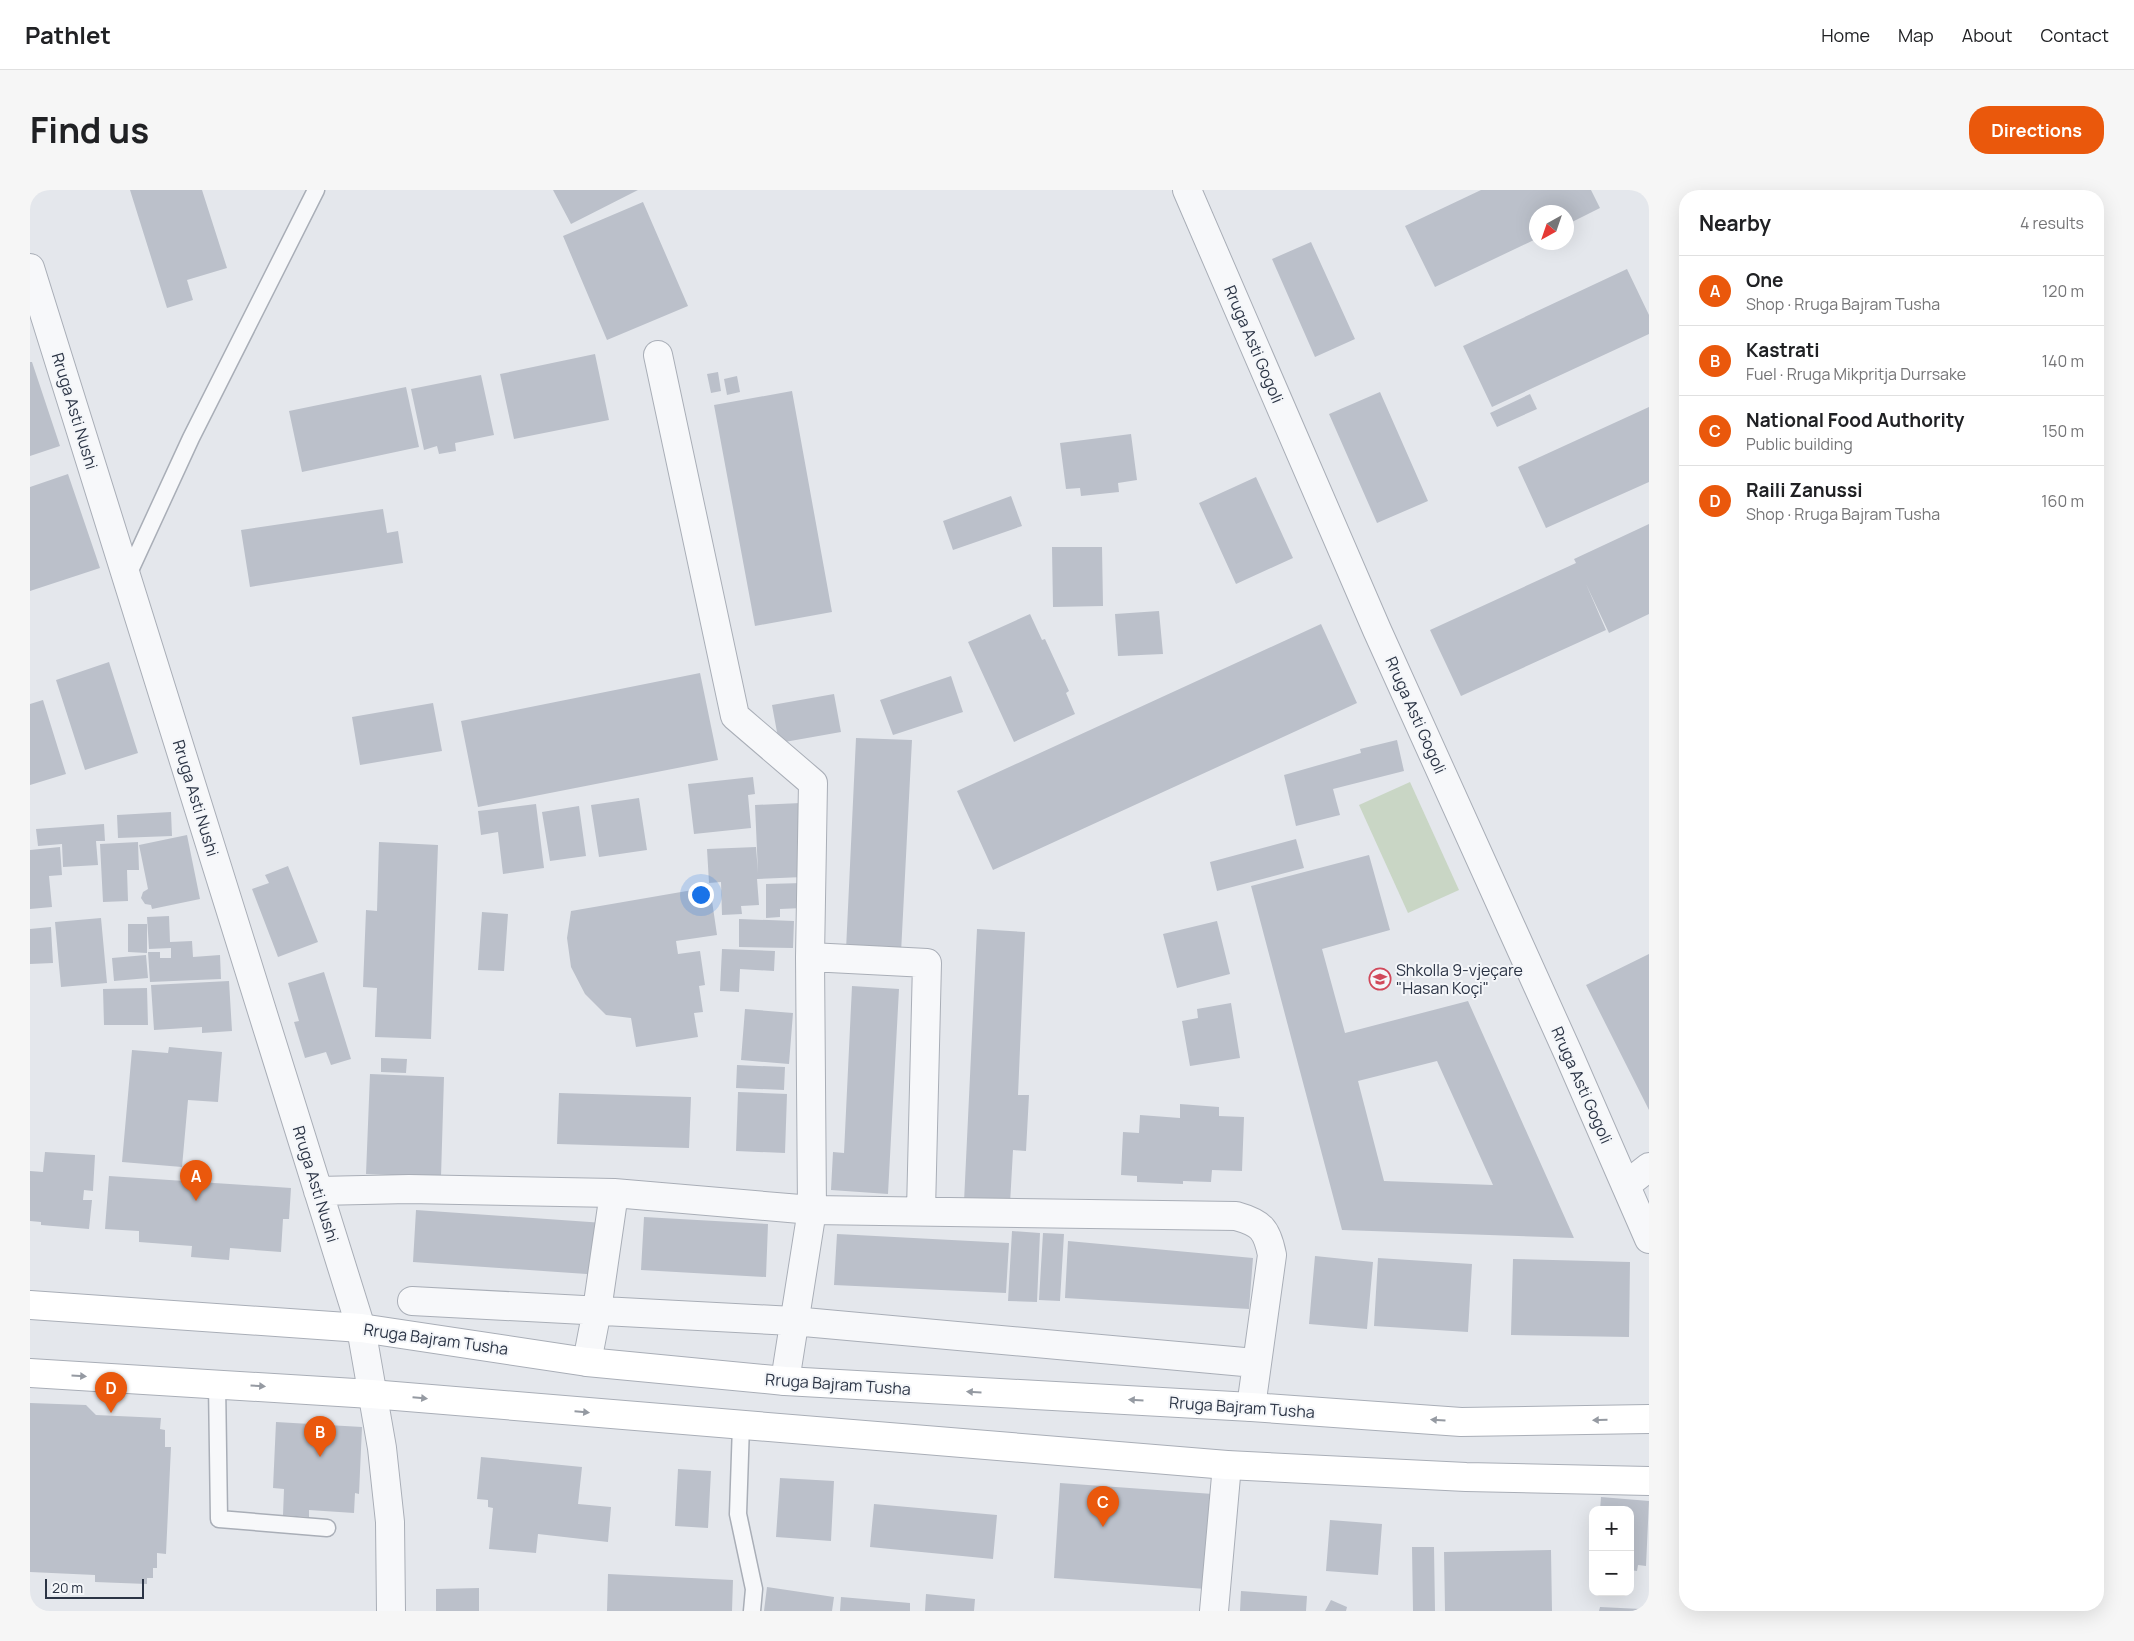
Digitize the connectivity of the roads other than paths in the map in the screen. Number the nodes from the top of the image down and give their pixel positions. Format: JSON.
{"nodes":[{"id":1,"x":316,"y":190,"type":"edge"},
{"id":2,"x":1187,"y":190,"type":"edge"},
{"id":3,"x":30,"y":268,"type":"edge"},
{"id":4,"x":658,"y":355,"type":"dead end"},
{"id":5,"x":127,"y":577,"type":"junction"},
{"id":6,"x":810,"y":957,"type":"junction"},
{"id":7,"x":1649,"y":1167,"type":"edge"},
{"id":8,"x":1626,"y":1185,"type":"junction"},
{"id":9,"x":318,"y":1191,"type":"junction"},
{"id":10,"x":614,"y":1193,"type":"junction"},
{"id":11,"x":812,"y":1210,"type":"junction"},
{"id":12,"x":921,"y":1211,"type":"junction"},
{"id":13,"x":1649,"y":1239,"type":"edge"},
{"id":14,"x":412,"y":1301,"type":"dead end"},
{"id":15,"x":30,"y":1305,"type":"edge"},
{"id":16,"x":597,"y":1310,"type":"junction"},
{"id":17,"x":793,"y":1321,"type":"junction"},
{"id":18,"x":361,"y":1328,"type":"junction"},
{"id":19,"x":587,"y":1362,"type":"junction"},
{"id":20,"x":1255,"y":1363,"type":"junction"},
{"id":21,"x":30,"y":1374,"type":"edge"},
{"id":22,"x":785,"y":1381,"type":"junction"},
{"id":23,"x":216,"y":1383,"type":"junction"},
{"id":24,"x":372,"y":1394,"type":"junction"},
{"id":25,"x":1250,"y":1407,"type":"junction"},
{"id":26,"x":1649,"y":1419,"type":"edge"},
{"id":27,"x":741,"y":1425,"type":"junction"},
{"id":28,"x":1227,"y":1464,"type":"junction"},
{"id":29,"x":1649,"y":1481,"type":"edge"},
{"id":30,"x":326,"y":1528,"type":"dead end"},
{"id":31,"x":391,"y":1611,"type":"edge"},
{"id":32,"x":752,"y":1611,"type":"edge"},
{"id":33,"x":1214,"y":1611,"type":"edge"}],
"edges":[{"from":1,"to":5,"type":"lane"},
{"from":2,"to":8,"type":"street","name":"Rruga Asti Gogoli"},
{"from":3,"to":5,"type":"street","name":"Rruga Asti Nushi"},
{"from":4,"to":6,"type":"street"},
{"from":5,"to":9,"type":"street","name":"Rruga Asti Nushi"},
{"from":6,"to":11,"type":"street"},
{"from":6,"to":12,"type":"street"},
{"from":7,"to":8,"type":"street"},
{"from":8,"to":13,"type":"street","name":"Rruga Asti Gogoli"},
{"from":9,"to":10,"type":"street"},
{"from":9,"to":18,"type":"street","name":"Rruga Asti Nushi"},
{"from":10,"to":11,"type":"street"},
{"from":10,"to":16,"type":"street"},
{"from":11,"to":12,"type":"street"},
{"from":11,"to":17,"type":"street"},
{"from":12,"to":20,"type":"street"},
{"from":14,"to":16,"type":"street"},
{"from":15,"to":18,"type":"main road","name":"Rruga Bajram Tusha"},
{"from":16,"to":17,"type":"street"},
{"from":16,"to":19,"type":"street"},
{"from":17,"to":20,"type":"street"},
{"from":17,"to":22,"type":"street"},
{"from":18,"to":19,"type":"main road","name":"Rruga Bajram Tusha"},
{"from":18,"to":24,"type":"street","name":"Rruga Asti Nushi"},
{"from":19,"to":22,"type":"main road","name":"Rruga Bajram Tusha"},
{"from":20,"to":25,"type":"street"},
{"from":21,"to":23,"type":"main road","one_way":true},
{"from":25,"to":22,"type":"main road","name":"Rruga Bajram Tusha","one_way":true},
{"from":23,"to":24,"type":"main road","one_way":true},
{"from":23,"to":30,"type":"lane"},
{"from":24,"to":27,"type":"main road","one_way":true},
{"from":24,"to":31,"type":"street","name":"Rruga Asti Nushi"},
{"from":26,"to":25,"type":"main road","name":"Rruga Bajram Tusha","one_way":true},
{"from":27,"to":28,"type":"main road"},
{"from":27,"to":32,"type":"lane"},
{"from":28,"to":29,"type":"main road"},
{"from":28,"to":33,"type":"street"}]}
